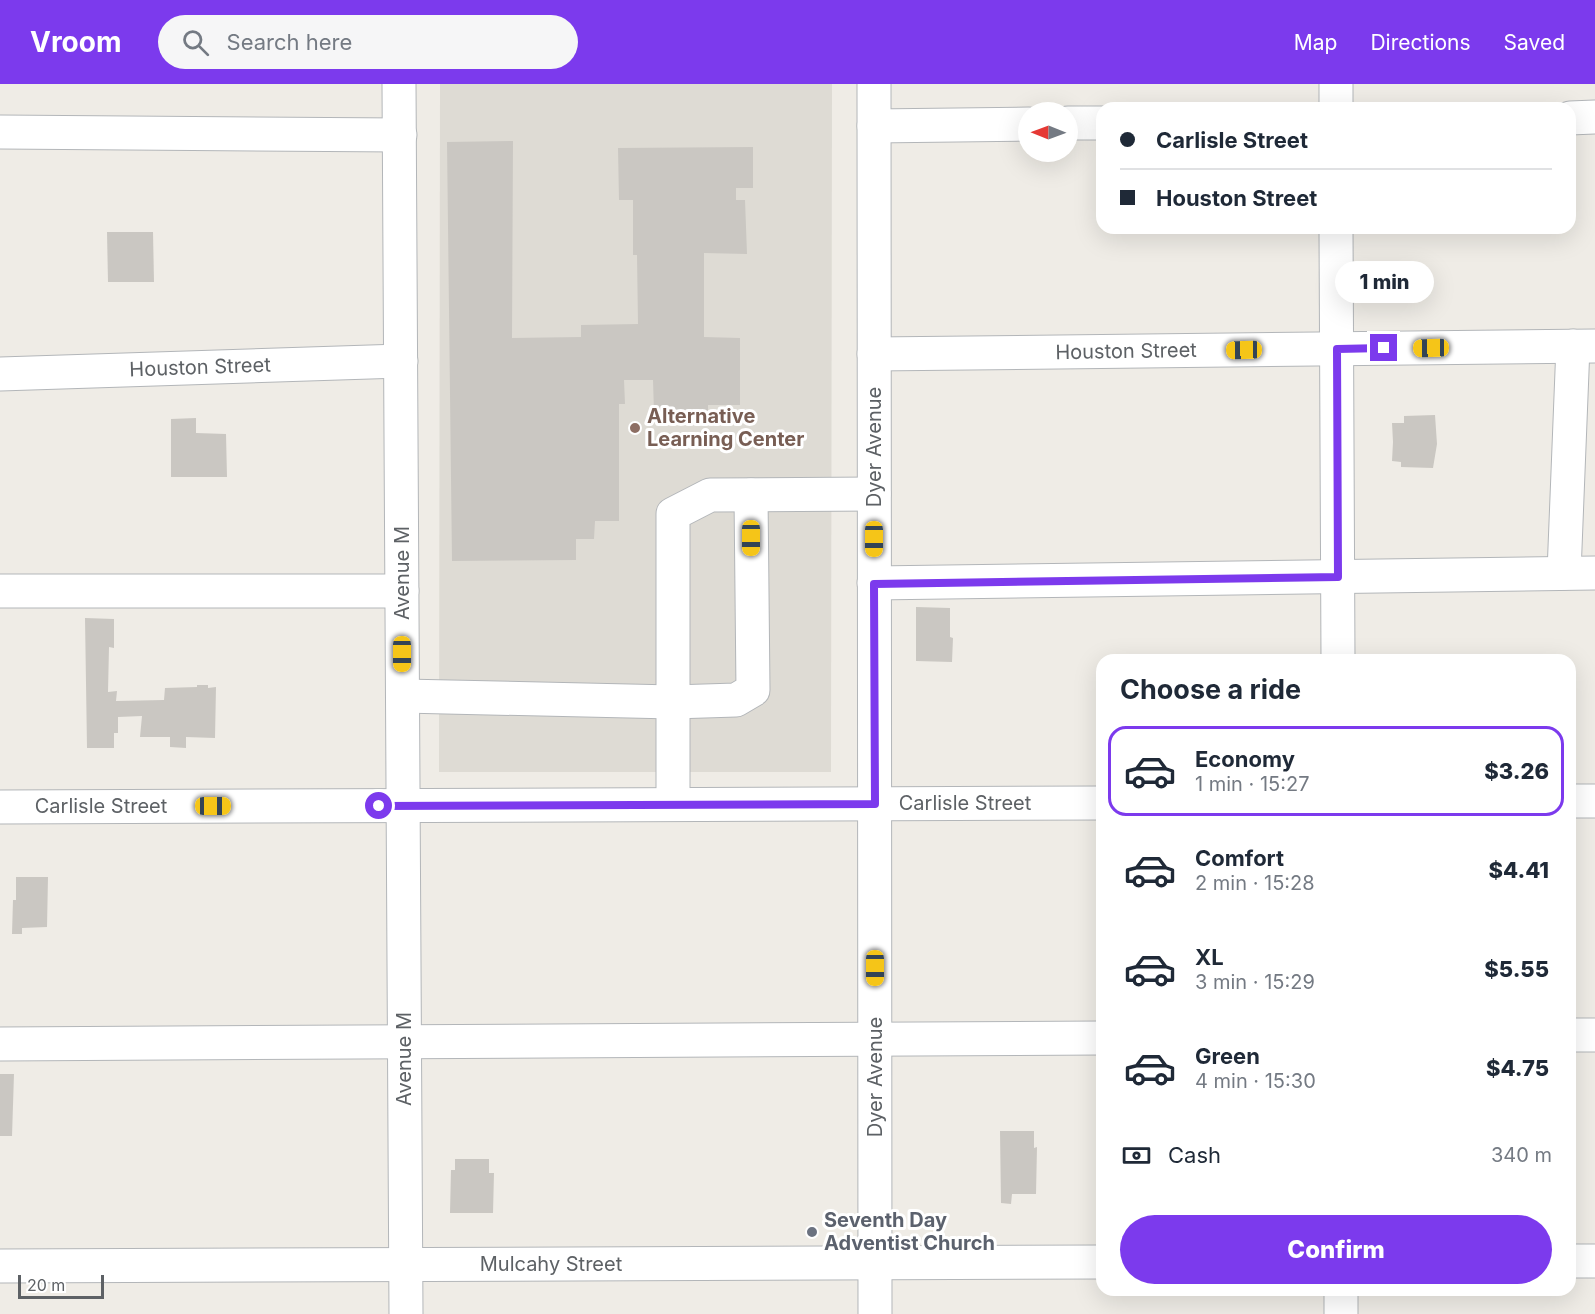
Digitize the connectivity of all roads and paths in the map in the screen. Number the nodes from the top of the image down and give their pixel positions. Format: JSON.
{"nodes":[{"id":1,"x":399,"y":84,"type":"edge"},
{"id":2,"x":874,"y":84,"type":"edge"},
{"id":3,"x":1336,"y":84,"type":"edge"},
{"id":4,"x":1336,"y":102,"type":"edge"},
{"id":5,"x":1595,"y":117,"type":"edge"},
{"id":6,"x":1576,"y":118,"type":"edge"},
{"id":7,"x":1078,"y":123,"type":"edge"},
{"id":8,"x":1096,"y":123,"type":"edge"},
{"id":9,"x":1018,"y":124,"type":"edge"},
{"id":10,"x":874,"y":126,"type":"junction"},
{"id":11,"x":0,"y":132,"type":"edge"},
{"id":12,"x":399,"y":135,"type":"junction"},
{"id":13,"x":1336,"y":234,"type":"edge"},
{"id":14,"x":1584,"y":346,"type":"edge"},
{"id":15,"x":1337,"y":349,"type":"junction"},
{"id":16,"x":874,"y":354,"type":"junction"},
{"id":17,"x":401,"y":361,"type":"junction"},
{"id":18,"x":0,"y":374,"type":"edge"},
{"id":19,"x":874,"y":494,"type":"junction"},
{"id":20,"x":751,"y":495,"type":"junction"},
{"id":21,"x":1579,"y":573,"type":"edge"},
{"id":22,"x":1338,"y":577,"type":"junction"},
{"id":23,"x":874,"y":584,"type":"junction"},
{"id":24,"x":0,"y":591,"type":"edge"},
{"id":25,"x":402,"y":591,"type":"junction"},
{"id":26,"x":1338,"y":654,"type":"edge"},
{"id":27,"x":403,"y":696,"type":"junction"},
{"id":28,"x":673,"y":702,"type":"junction"},
{"id":29,"x":1576,"y":801,"type":"edge"},
{"id":30,"x":1595,"y":801,"type":"edge"},
{"id":31,"x":1096,"y":803,"type":"edge"},
{"id":32,"x":674,"y":804,"type":"junction"},
{"id":33,"x":875,"y":804,"type":"junction"},
{"id":34,"x":403,"y":806,"type":"junction"},
{"id":35,"x":0,"y":807,"type":"edge"},
{"id":36,"x":1576,"y":1035,"type":"edge"},
{"id":37,"x":1595,"y":1035,"type":"edge"},
{"id":38,"x":1096,"y":1038,"type":"edge"},
{"id":39,"x":875,"y":1039,"type":"junction"},
{"id":40,"x":404,"y":1042,"type":"junction"},
{"id":41,"x":0,"y":1044,"type":"edge"},
{"id":42,"x":1576,"y":1261,"type":"edge"},
{"id":43,"x":1595,"y":1261,"type":"edge"},
{"id":44,"x":1096,"y":1262,"type":"edge"},
{"id":45,"x":875,"y":1263,"type":"junction"},
{"id":46,"x":405,"y":1264,"type":"junction"},
{"id":47,"x":0,"y":1266,"type":"edge"},
{"id":48,"x":1341,"y":1296,"type":"edge"},
{"id":49,"x":406,"y":1314,"type":"edge"},
{"id":50,"x":875,"y":1314,"type":"edge"},
{"id":51,"x":1341,"y":1314,"type":"edge"}],
"edges":[{"from":1,"to":12,"type":"street","name":"Avenue M"},
{"from":2,"to":10,"type":"street","name":"Dyer Avenue"},
{"from":3,"to":4,"type":"street"},
{"from":5,"to":6,"type":"street"},
{"from":7,"to":8,"type":"street"},
{"from":9,"to":10,"type":"street"},
{"from":10,"to":16,"type":"street","name":"Dyer Avenue"},
{"from":11,"to":12,"type":"street"},
{"from":12,"to":17,"type":"street","name":"Avenue M"},
{"from":13,"to":15,"type":"street"},
{"from":14,"to":15,"type":"street","name":"Houston Street"},
{"from":14,"to":21,"type":"street"},
{"from":15,"to":16,"type":"street","name":"Houston Street"},
{"from":15,"to":22,"type":"street"},
{"from":16,"to":19,"type":"street","name":"Dyer Avenue"},
{"from":17,"to":18,"type":"street","name":"Houston Street"},
{"from":17,"to":25,"type":"street","name":"Avenue M"},
{"from":19,"to":20,"type":"street"},
{"from":19,"to":23,"type":"street","name":"Dyer Avenue"},
{"from":20,"to":28,"type":"street"},
{"from":20,"to":28,"type":"street"},
{"from":21,"to":22,"type":"street"},
{"from":22,"to":23,"type":"street"},
{"from":22,"to":26,"type":"street"},
{"from":23,"to":33,"type":"street","name":"Dyer Avenue"},
{"from":24,"to":25,"type":"street"},
{"from":25,"to":27,"type":"street","name":"Avenue M"},
{"from":27,"to":28,"type":"street"},
{"from":27,"to":34,"type":"street","name":"Avenue M"},
{"from":28,"to":32,"type":"street"},
{"from":29,"to":30,"type":"street"},
{"from":31,"to":33,"type":"street","name":"Carlisle Street"},
{"from":32,"to":33,"type":"street","name":"Carlisle Street"},
{"from":32,"to":34,"type":"street","name":"Carlisle Street"},
{"from":33,"to":39,"type":"street","name":"Dyer Avenue"},
{"from":34,"to":35,"type":"street","name":"Carlisle Street"},
{"from":34,"to":40,"type":"street","name":"Avenue M"},
{"from":36,"to":37,"type":"street"},
{"from":38,"to":39,"type":"street"},
{"from":39,"to":40,"type":"street"},
{"from":39,"to":45,"type":"street","name":"Dyer Avenue"},
{"from":40,"to":41,"type":"street"},
{"from":40,"to":46,"type":"street","name":"Avenue M"},
{"from":42,"to":43,"type":"street"},
{"from":44,"to":45,"type":"street","name":"Mulcahy Street"},
{"from":45,"to":46,"type":"street","name":"Mulcahy Street"},
{"from":45,"to":50,"type":"street","name":"Dyer Avenue"},
{"from":46,"to":47,"type":"street","name":"Mulcahy Street"},
{"from":46,"to":49,"type":"street","name":"Avenue M"},
{"from":48,"to":51,"type":"street"}]}
